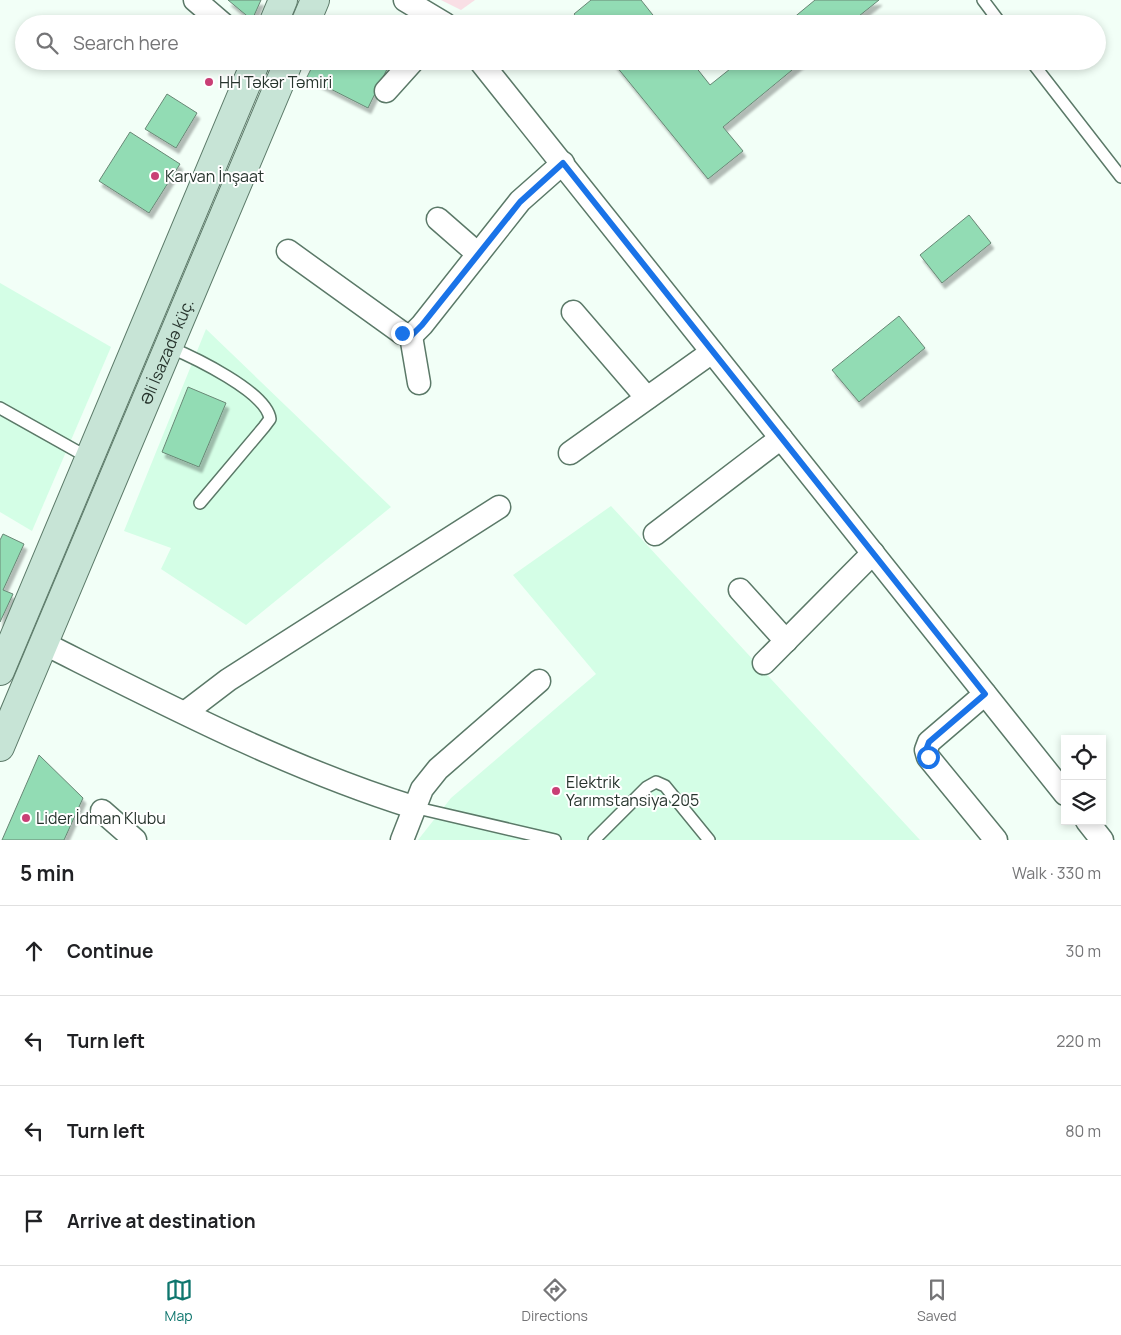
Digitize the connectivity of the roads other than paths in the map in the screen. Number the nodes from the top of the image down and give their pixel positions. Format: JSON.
{"nodes":[{"id":1,"x":195,"y":0,"type":"edge"},
{"id":2,"x":283,"y":0,"type":"edge"},
{"id":3,"x":315,"y":0,"type":"edge"},
{"id":4,"x":405,"y":0,"type":"edge"},
{"id":5,"x":983,"y":0,"type":"edge"},
{"id":6,"x":212,"y":15,"type":"edge"},
{"id":7,"x":277,"y":15,"type":"edge"},
{"id":8,"x":309,"y":15,"type":"edge"},
{"id":9,"x":430,"y":15,"type":"edge"},
{"id":10,"x":994,"y":15,"type":"edge"},
{"id":11,"x":252,"y":70,"type":"edge"},
{"id":12,"x":285,"y":70,"type":"edge"},
{"id":13,"x":404,"y":70,"type":"edge"},
{"id":14,"x":487,"y":70,"type":"edge"},
{"id":15,"x":1038,"y":70,"type":"edge"},
{"id":16,"x":386,"y":91,"type":"dead end"},
{"id":17,"x":563,"y":163,"type":"junction"},
{"id":18,"x":1121,"y":177,"type":"edge"},
{"id":19,"x":438,"y":219,"type":"dead end"},
{"id":20,"x":288,"y":251,"type":"dead end"},
{"id":21,"x":478,"y":254,"type":"junction"},
{"id":22,"x":573,"y":312,"type":"dead end"},
{"id":23,"x":411,"y":336,"type":"junction"},
{"id":24,"x":167,"y":346,"type":"junction"},
{"id":25,"x":712,"y":352,"type":"junction"},
{"id":26,"x":419,"y":383,"type":"dead end"},
{"id":27,"x":647,"y":398,"type":"junction"},
{"id":28,"x":0,"y":408,"type":"edge"},
{"id":29,"x":781,"y":438,"type":"junction"},
{"id":30,"x":570,"y":453,"type":"dead end"},
{"id":31,"x":89,"y":458,"type":"junction"},
{"id":32,"x":200,"y":503,"type":"dead end"},
{"id":33,"x":499,"y":507,"type":"dead end"},
{"id":34,"x":655,"y":534,"type":"dead end"},
{"id":35,"x":873,"y":553,"type":"junction"},
{"id":36,"x":740,"y":590,"type":"dead end"},
{"id":37,"x":17,"y":631,"type":"junction"},
{"id":38,"x":786,"y":641,"type":"junction"},
{"id":39,"x":43,"y":643,"type":"junction"},
{"id":40,"x":764,"y":663,"type":"dead end"},
{"id":41,"x":1,"y":668,"type":"edge"},
{"id":42,"x":28,"y":678,"type":"junction"},
{"id":43,"x":539,"y":681,"type":"dead end"},
{"id":44,"x":985,"y":694,"type":"junction"},
{"id":45,"x":186,"y":712,"type":"junction"},
{"id":46,"x":0,"y":748,"type":"edge"},
{"id":47,"x":1061,"y":789,"type":"edge"},
{"id":48,"x":413,"y":807,"type":"junction"},
{"id":49,"x":102,"y":811,"type":"dead end"},
{"id":50,"x":1090,"y":825,"type":"edge"},
{"id":51,"x":135,"y":840,"type":"edge"},
{"id":52,"x":402,"y":840,"type":"edge"},
{"id":53,"x":555,"y":840,"type":"edge"},
{"id":54,"x":594,"y":840,"type":"edge"},
{"id":55,"x":709,"y":840,"type":"edge"},
{"id":56,"x":996,"y":840,"type":"edge"},
{"id":57,"x":1102,"y":840,"type":"edge"}],
"edges":[{"from":1,"to":6,"type":"street"},
{"from":2,"to":7,"type":"main road"},
{"from":3,"to":8,"type":"main road"},
{"from":4,"to":9,"type":"street"},
{"from":5,"to":10,"type":"lane"},
{"from":11,"to":31,"type":"main road","name":"Əli İsazadə küç."},
{"from":12,"to":24,"type":"main road","name":"Əli İsazadə küç."},
{"from":13,"to":16,"type":"street"},
{"from":14,"to":17,"type":"street"},
{"from":15,"to":18,"type":"lane"},
{"from":17,"to":21,"type":"street"},
{"from":17,"to":25,"type":"street"},
{"from":19,"to":21,"type":"street"},
{"from":20,"to":23,"type":"street"},
{"from":21,"to":23,"type":"street"},
{"from":22,"to":27,"type":"street"},
{"from":23,"to":26,"type":"street"},
{"from":24,"to":32,"type":"lane"},
{"from":24,"to":39,"type":"main road","name":"Əli İsazadə küç."},
{"from":25,"to":27,"type":"street"},
{"from":25,"to":29,"type":"street"},
{"from":27,"to":30,"type":"street"},
{"from":28,"to":31,"type":"lane"},
{"from":29,"to":34,"type":"street"},
{"from":29,"to":35,"type":"street"},
{"from":31,"to":37,"type":"main road","name":"Əli İsazadə küç."},
{"from":33,"to":45,"type":"street"},
{"from":35,"to":38,"type":"street"},
{"from":35,"to":44,"type":"street"},
{"from":36,"to":38,"type":"street"},
{"from":37,"to":39,"type":"main road"},
{"from":37,"to":41,"type":"main road","name":"Əli İsazadə küç."},
{"from":38,"to":40,"type":"street"},
{"from":39,"to":42,"type":"main road","name":"Əli İsazadə küç."},
{"from":39,"to":45,"type":"street"},
{"from":41,"to":42,"type":"main road"},
{"from":42,"to":46,"type":"main road"},
{"from":43,"to":48,"type":"street"},
{"from":44,"to":47,"type":"street"},
{"from":44,"to":56,"type":"street"},
{"from":45,"to":48,"type":"street"},
{"from":48,"to":52,"type":"street"},
{"from":48,"to":53,"type":"lane"},
{"from":49,"to":51,"type":"street"},
{"from":50,"to":57,"type":"street"},
{"from":54,"to":55,"type":"lane"}]}
